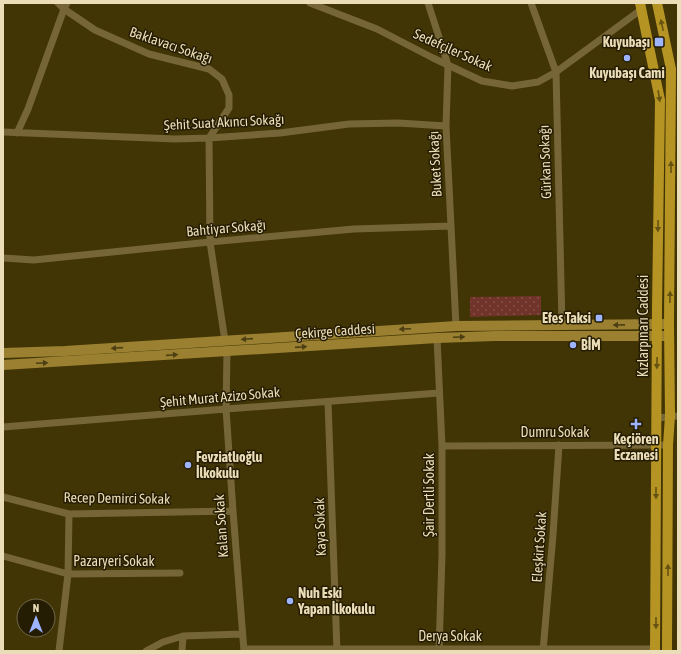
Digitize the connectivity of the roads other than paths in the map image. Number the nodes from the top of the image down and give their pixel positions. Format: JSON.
{"nodes":[{"id":1,"x":58,"y":3,"type":"edge"},
{"id":2,"x":310,"y":3,"type":"edge"},
{"id":3,"x":428,"y":3,"type":"edge"},
{"id":4,"x":531,"y":3,"type":"edge"},
{"id":5,"x":657,"y":3,"type":"edge"},
{"id":6,"x":65,"y":6,"type":"edge"},
{"id":7,"x":641,"y":6,"type":"edge"},
{"id":8,"x":448,"y":65,"type":"junction"},
{"id":9,"x":556,"y":72,"type":"junction"},
{"id":10,"x":674,"y":74,"type":"edge"},
{"id":11,"x":446,"y":126,"type":"junction"},
{"id":12,"x":3,"y":132,"type":"edge"},
{"id":13,"x":17,"y":133,"type":"junction"},
{"id":14,"x":208,"y":138,"type":"junction"},
{"id":15,"x":451,"y":226,"type":"junction"},
{"id":16,"x":210,"y":242,"type":"junction"},
{"id":17,"x":3,"y":258,"type":"edge"},
{"id":18,"x":674,"y":265,"type":"edge"},
{"id":19,"x":658,"y":324,"type":"junction"},
{"id":20,"x":669,"y":324,"type":"junction"},
{"id":21,"x":562,"y":325,"type":"junction"},
{"id":22,"x":456,"y":326,"type":"junction"},
{"id":23,"x":658,"y":336,"type":"junction"},
{"id":24,"x":669,"y":336,"type":"junction"},
{"id":25,"x":437,"y":338,"type":"junction"},
{"id":26,"x":225,"y":341,"type":"junction"},
{"id":27,"x":227,"y":352,"type":"junction"},
{"id":28,"x":3,"y":354,"type":"edge"},
{"id":29,"x":3,"y":365,"type":"edge"},
{"id":30,"x":439,"y":394,"type":"junction"},
{"id":31,"x":328,"y":402,"type":"junction"},
{"id":32,"x":226,"y":409,"type":"junction"},
{"id":33,"x":674,"y":416,"type":"edge"},
{"id":34,"x":657,"y":418,"type":"junction"},
{"id":35,"x":3,"y":427,"type":"edge"},
{"id":36,"x":656,"y":444,"type":"junction"},
{"id":37,"x":558,"y":445,"type":"junction"},
{"id":38,"x":668,"y":445,"type":"junction"},
{"id":39,"x":442,"y":446,"type":"junction"},
{"id":40,"x":3,"y":497,"type":"edge"},
{"id":41,"x":233,"y":511,"type":"junction"},
{"id":42,"x":70,"y":514,"type":"junction"},
{"id":43,"x":3,"y":556,"type":"edge"},
{"id":44,"x":68,"y":574,"type":"junction"},
{"id":45,"x":180,"y":574,"type":"dead end"},
{"id":46,"x":242,"y":634,"type":"junction"},
{"id":47,"x":183,"y":636,"type":"junction"},
{"id":48,"x":244,"y":650,"type":"edge"},
{"id":49,"x":337,"y":650,"type":"edge"},
{"id":50,"x":438,"y":650,"type":"edge"},
{"id":51,"x":543,"y":650,"type":"edge"},
{"id":52,"x":655,"y":650,"type":"edge"},
{"id":53,"x":59,"y":651,"type":"edge"},
{"id":54,"x":146,"y":651,"type":"edge"},
{"id":55,"x":182,"y":651,"type":"edge"},
{"id":56,"x":667,"y":651,"type":"edge"}],
"edges":[{"from":1,"to":6,"type":"street","name":"Baklavacı Sokağı"},
{"from":2,"to":8,"type":"street","name":"Sedefçiler Sokak"},
{"from":3,"to":8,"type":"street","name":"Buket Sokağı"},
{"from":4,"to":9,"type":"street","name":"Gürkan Sokağı"},
{"from":10,"to":5,"type":"main road","name":"Kızlarpınarı Caddesi","one_way":true},
{"from":6,"to":13,"type":"street"},
{"from":6,"to":14,"type":"street","name":"Baklavacı Sokağı"},
{"from":7,"to":9,"type":"street","name":"Sedefçiler Sokak"},
{"from":7,"to":19,"type":"main road","name":"Kızlarpınarı Caddesi","one_way":true},
{"from":8,"to":9,"type":"street","name":"Sedefçiler Sokak"},
{"from":8,"to":11,"type":"street","name":"Buket Sokağı"},
{"from":9,"to":21,"type":"street","name":"Gürkan Sokağı"},
{"from":18,"to":10,"type":"main road","name":"Kızlarpınarı Caddesi","one_way":true},
{"from":11,"to":14,"type":"street","name":"Şehit Suat Akıncı Sokağı"},
{"from":11,"to":15,"type":"street","name":"Buket Sokağı"},
{"from":12,"to":13,"type":"street","name":"Şehit Suat Akıncı Sokağı"},
{"from":13,"to":14,"type":"street","name":"Şehit Suat Akıncı Sokağı"},
{"from":14,"to":16,"type":"street"},
{"from":15,"to":16,"type":"street","name":"Bahtiyar Sokağı"},
{"from":15,"to":22,"type":"street","name":"Buket Sokağı"},
{"from":16,"to":17,"type":"street","name":"Bahtiyar Sokağı"},
{"from":16,"to":26,"type":"street"},
{"from":20,"to":18,"type":"main road","name":"Kızlarpınarı Caddesi","one_way":true},
{"from":19,"to":20,"type":"main road","name":"Çekirge Caddesi"},
{"from":19,"to":21,"type":"main road","name":"Çekirge Caddesi","one_way":true},
{"from":19,"to":23,"type":"main road","name":"Kızlarpınarı Caddesi"},
{"from":20,"to":24,"type":"main road","name":"Kızlarpınarı Caddesi"},
{"from":21,"to":22,"type":"main road","name":"Çekirge Caddesi"},
{"from":22,"to":26,"type":"main road","name":"Çekirge Caddesi","one_way":true},
{"from":23,"to":24,"type":"main road","name":"Çekirge Caddesi"},
{"from":25,"to":23,"type":"main road","name":"Çekirge Caddesi","one_way":true},
{"from":23,"to":34,"type":"main road","name":"Kızlarpınarı Caddesi","one_way":true},
{"from":24,"to":33,"type":"main road","name":"Kızlarpınarı Caddesi"},
{"from":27,"to":25,"type":"main road","name":"Çekirge Caddesi","one_way":true},
{"from":25,"to":30,"type":"street","name":"Şair Dertli Sokak"},
{"from":26,"to":28,"type":"main road","name":"Çekirge Caddesi","one_way":true},
{"from":29,"to":27,"type":"main road","name":"Çekirge Caddesi","one_way":true},
{"from":27,"to":32,"type":"street","name":"Kalan Sokak"},
{"from":30,"to":31,"type":"street","name":"Şehit Murat Azizo Sokak"},
{"from":30,"to":39,"type":"street","name":"Şair Dertli Sokak"},
{"from":31,"to":32,"type":"street","name":"Şehit Murat Azizo Sokak"},
{"from":31,"to":49,"type":"street","name":"Kaya Sokak"},
{"from":32,"to":35,"type":"street","name":"Şehit Murat Azizo Sokak"},
{"from":32,"to":41,"type":"street","name":"Kalan Sokak"},
{"from":33,"to":34,"type":"street"},
{"from":33,"to":38,"type":"main road","name":"Kızlarpınarı Caddesi"},
{"from":34,"to":36,"type":"main road","name":"Kızlarpınarı Caddesi"},
{"from":36,"to":37,"type":"street","name":"Dumru Sokak"},
{"from":36,"to":38,"type":"street","name":"Dumru Sokak"},
{"from":36,"to":52,"type":"main road","name":"Kızlarpınarı Caddesi","one_way":true},
{"from":37,"to":39,"type":"street","name":"Dumru Sokak"},
{"from":37,"to":51,"type":"street","name":"Eleşkirt Sokak"},
{"from":56,"to":38,"type":"main road","name":"Kızlarpınarı Caddesi","one_way":true},
{"from":39,"to":50,"type":"street","name":"Şair Dertli Sokak"},
{"from":40,"to":42,"type":"street","name":"Recep Demirci Sokak"},
{"from":41,"to":42,"type":"street","name":"Recep Demirci Sokak"},
{"from":41,"to":46,"type":"street","name":"Kalan Sokak"},
{"from":42,"to":44,"type":"street"},
{"from":43,"to":44,"type":"street","name":"Pazaryeri Sokak"},
{"from":44,"to":45,"type":"street","name":"Pazaryeri Sokak"},
{"from":44,"to":53,"type":"street"},
{"from":46,"to":47,"type":"street"},
{"from":46,"to":48,"type":"street","name":"Kalan Sokak"},
{"from":47,"to":54,"type":"street"},
{"from":47,"to":55,"type":"street"},
{"from":48,"to":49,"type":"street","name":"Derya Sokak"},
{"from":49,"to":50,"type":"street","name":"Derya Sokak"},
{"from":50,"to":51,"type":"street","name":"Derya Sokak"},
{"from":51,"to":52,"type":"street","name":"Derya Sokak"}]}
